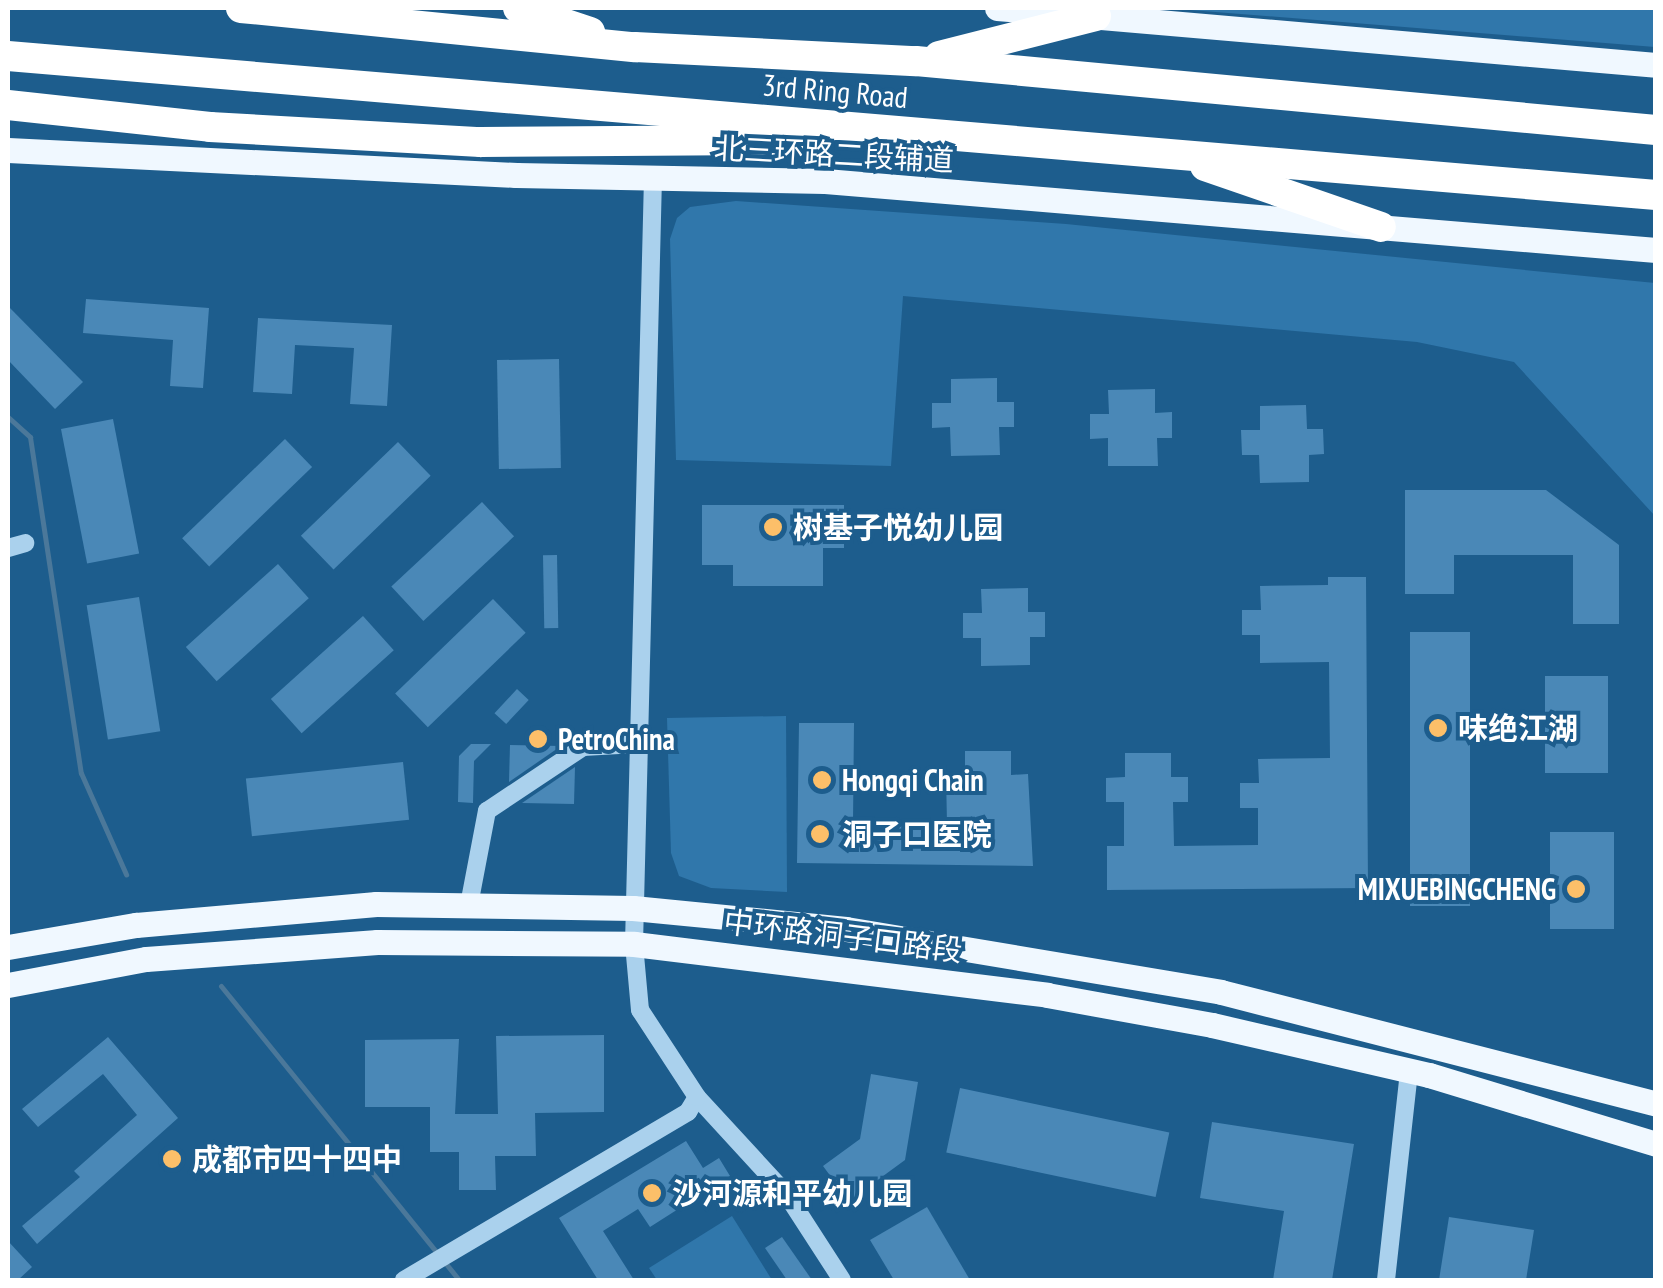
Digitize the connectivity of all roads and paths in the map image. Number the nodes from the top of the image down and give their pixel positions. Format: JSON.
{"nodes":[{"id":1,"x":241,"y":8,"type":"edge"},
{"id":2,"x":518,"y":8,"type":"edge"},
{"id":3,"x":997,"y":8,"type":"edge"},
{"id":4,"x":1096,"y":16,"type":"junction"},
{"id":5,"x":636,"y":47,"type":"junction"},
{"id":6,"x":8,"y":56,"type":"edge"},
{"id":7,"x":916,"y":61,"type":"junction"},
{"id":8,"x":1656,"y":64,"type":"edge"},
{"id":9,"x":8,"y":106,"type":"edge"},
{"id":10,"x":1656,"y":130,"type":"edge"},
{"id":11,"x":950,"y":137,"type":"junction"},
{"id":12,"x":8,"y":150,"type":"edge"},
{"id":13,"x":1160,"y":151,"type":"junction"},
{"id":14,"x":653,"y":179,"type":"junction"},
{"id":15,"x":1656,"y":195,"type":"edge"},
{"id":16,"x":1381,"y":228,"type":"junction"},
{"id":17,"x":1656,"y":250,"type":"edge"},
{"id":18,"x":637,"y":744,"type":"junction"},
{"id":19,"x":469,"y":905,"type":"junction"},
{"id":20,"x":633,"y":908,"type":"junction"},
{"id":21,"x":634,"y":944,"type":"junction"},
{"id":22,"x":8,"y":947,"type":"edge"},
{"id":23,"x":8,"y":984,"type":"edge"},
{"id":24,"x":1409,"y":1071,"type":"junction"},
{"id":25,"x":696,"y":1098,"type":"junction"},
{"id":26,"x":1656,"y":1104,"type":"edge"},
{"id":27,"x":1656,"y":1144,"type":"edge"},
{"id":28,"x":404,"y":1280,"type":"edge"},
{"id":29,"x":842,"y":1280,"type":"edge"},
{"id":30,"x":1386,"y":1280,"type":"edge"}],
"edges":[{"from":1,"to":5,"type":"highway","name":"3rd Ring Road"},
{"from":2,"to":5,"type":"highway"},
{"from":3,"to":4,"type":"main road"},
{"from":4,"to":7,"type":"highway"},
{"from":4,"to":8,"type":"main road"},
{"from":5,"to":7,"type":"highway","name":"3rd Ring Road"},
{"from":6,"to":11,"type":"highway","name":"3rd Ring Road"},
{"from":7,"to":10,"type":"highway","name":"3rd Ring Road"},
{"from":9,"to":11,"type":"highway"},
{"from":11,"to":13,"type":"highway","name":"3rd Ring Road"},
{"from":12,"to":14,"type":"main road","name":"北三环路二段辅道"},
{"from":13,"to":15,"type":"highway","name":"3rd Ring Road"},
{"from":13,"to":16,"type":"highway"},
{"from":14,"to":16,"type":"main road","name":"北三环路二段辅道"},
{"from":14,"to":18,"type":"street"},
{"from":16,"to":17,"type":"main road","name":"北三环路二段辅道"},
{"from":18,"to":19,"type":"street"},
{"from":18,"to":20,"type":"street"},
{"from":19,"to":20,"type":"main road","name":"中环路洞子口路段"},
{"from":19,"to":22,"type":"main road","name":"中环路洞子口路段"},
{"from":20,"to":21,"type":"street"},
{"from":20,"to":26,"type":"main road","name":"中环路洞子口路段"},
{"from":21,"to":23,"type":"main road","name":"中环路洞子口路段"},
{"from":21,"to":24,"type":"main road","name":"中环路洞子口路段"},
{"from":21,"to":25,"type":"street"},
{"from":24,"to":27,"type":"main road","name":"中环路洞子口路段"},
{"from":24,"to":30,"type":"street"},
{"from":25,"to":28,"type":"street"},
{"from":25,"to":29,"type":"street"}]}
